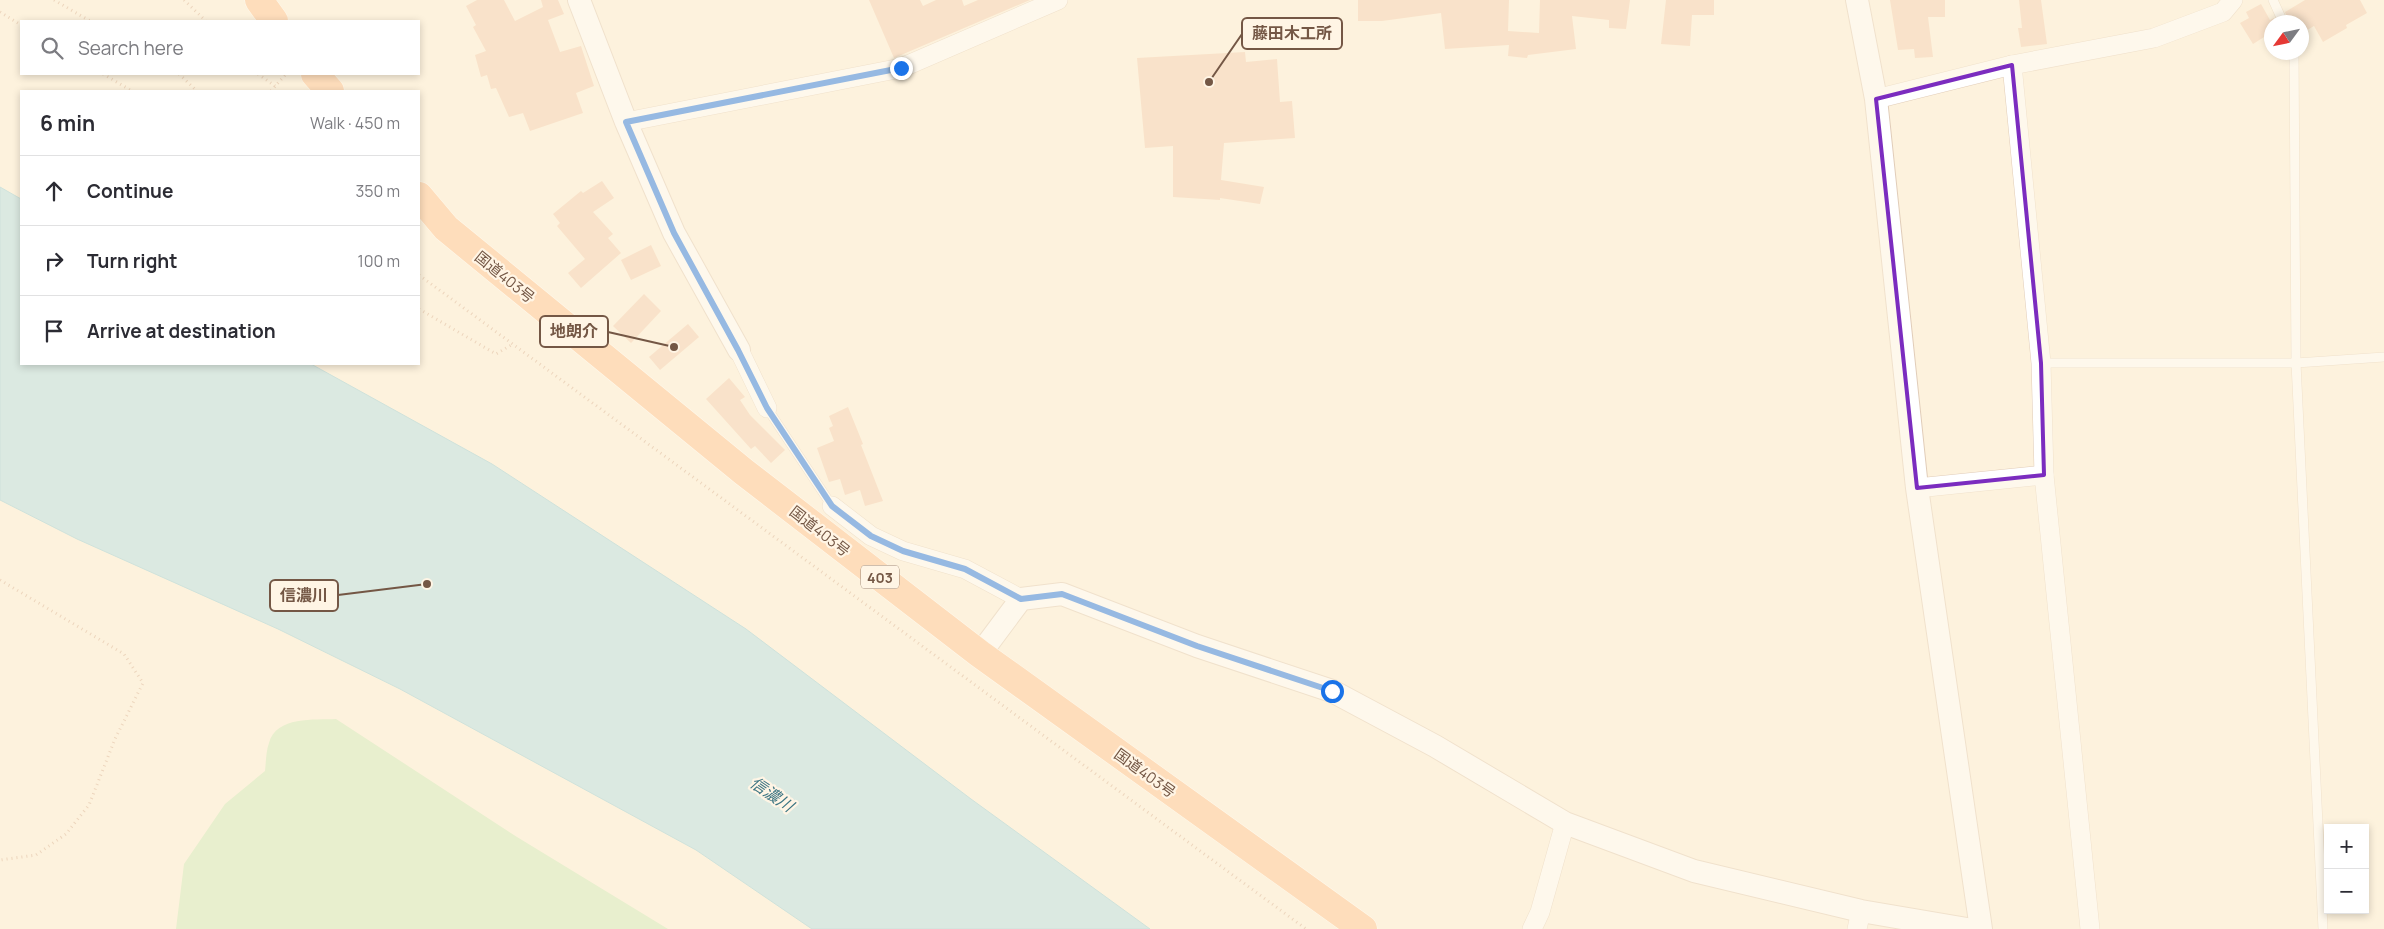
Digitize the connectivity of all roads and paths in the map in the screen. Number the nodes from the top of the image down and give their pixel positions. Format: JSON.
{"nodes":[{"id":1,"x":54,"y":0,"type":"edge"},
{"id":2,"x":184,"y":0,"type":"edge"},
{"id":3,"x":259,"y":0,"type":"edge"},
{"id":4,"x":579,"y":0,"type":"edge"},
{"id":5,"x":1058,"y":0,"type":"edge"},
{"id":6,"x":1857,"y":0,"type":"edge"},
{"id":7,"x":2233,"y":0,"type":"edge"},
{"id":8,"x":2273,"y":0,"type":"edge"},
{"id":9,"x":0,"y":12,"type":"edge"},
{"id":10,"x":2280,"y":15,"type":"edge"},
{"id":11,"x":88,"y":20,"type":"edge"},
{"id":12,"x":205,"y":20,"type":"edge"},
{"id":13,"x":273,"y":20,"type":"edge"},
{"id":14,"x":20,"y":24,"type":"edge"},
{"id":15,"x":2294,"y":60,"type":"edge"},
{"id":16,"x":2012,"y":65,"type":"junction"},
{"id":17,"x":105,"y":75,"type":"edge"},
{"id":18,"x":180,"y":75,"type":"edge"},
{"id":19,"x":259,"y":75,"type":"edge"},
{"id":20,"x":285,"y":75,"type":"edge"},
{"id":21,"x":316,"y":75,"type":"edge"},
{"id":22,"x":275,"y":86,"type":"junction"},
{"id":23,"x":130,"y":90,"type":"edge"},
{"id":24,"x":196,"y":90,"type":"edge"},
{"id":25,"x":272,"y":90,"type":"edge"},
{"id":26,"x":329,"y":90,"type":"edge"},
{"id":27,"x":1876,"y":99,"type":"junction"},
{"id":28,"x":626,"y":122,"type":"junction"},
{"id":29,"x":420,"y":197,"type":"edge"},
{"id":30,"x":420,"y":276,"type":"edge"},
{"id":31,"x":420,"y":310,"type":"edge"},
{"id":32,"x":514,"y":344,"type":"junction"},
{"id":33,"x":738,"y":350,"type":"joint"},
{"id":34,"x":2384,"y":357,"type":"edge"},
{"id":35,"x":2296,"y":362,"type":"junction"},
{"id":36,"x":2040,"y":363,"type":"junction"},
{"id":37,"x":767,"y":408,"type":"joint"},
{"id":38,"x":2044,"y":475,"type":"junction"},
{"id":39,"x":1917,"y":488,"type":"junction"},
{"id":40,"x":832,"y":506,"type":"joint"},
{"id":41,"x":0,"y":580,"type":"edge"},
{"id":42,"x":1021,"y":599,"type":"junction"},
{"id":43,"x":980,"y":654,"type":"junction"},
{"id":44,"x":1565,"y":823,"type":"junction"},
{"id":45,"x":0,"y":860,"type":"edge"},
{"id":46,"x":1859,"y":920,"type":"edge"},
{"id":47,"x":1306,"y":929,"type":"edge"},
{"id":48,"x":1363,"y":929,"type":"edge"},
{"id":49,"x":1532,"y":929,"type":"edge"},
{"id":50,"x":1967,"y":929,"type":"edge"},
{"id":51,"x":1981,"y":929,"type":"edge"},
{"id":52,"x":2090,"y":929,"type":"edge"},
{"id":53,"x":2323,"y":929,"type":"edge"}],
"edges":[{"from":1,"to":11,"type":"path"},
{"from":2,"to":12,"type":"path"},
{"from":3,"to":13,"type":"highway"},
{"from":4,"to":28,"type":"street"},
{"from":5,"to":28,"type":"street"},
{"from":6,"to":27,"type":"street"},
{"from":7,"to":16,"type":"street"},
{"from":8,"to":10,"type":"lane"},
{"from":9,"to":14,"type":"path"},
{"from":15,"to":35,"type":"lane"},
{"from":16,"to":27,"type":"street"},
{"from":16,"to":36,"type":"street"},
{"from":17,"to":23,"type":"path"},
{"from":18,"to":24,"type":"path"},
{"from":19,"to":22,"type":"path"},
{"from":20,"to":22,"type":"path"},
{"from":21,"to":26,"type":"highway"},
{"from":22,"to":25,"type":"path"},
{"from":27,"to":39,"type":"street"},
{"from":28,"to":33,"type":"street"},
{"from":29,"to":43,"type":"highway","name":"国道403号","number":"403"},
{"from":30,"to":32,"type":"path"},
{"from":31,"to":32,"type":"path"},
{"from":32,"to":47,"type":"path"},
{"from":33,"to":37,"type":"street"},
{"from":34,"to":35,"type":"lane"},
{"from":35,"to":36,"type":"lane"},
{"from":35,"to":53,"type":"lane"},
{"from":36,"to":38,"type":"street"},
{"from":37,"to":40,"type":"lane"},
{"from":38,"to":39,"type":"street"},
{"from":38,"to":52,"type":"street"},
{"from":39,"to":51,"type":"street"},
{"from":40,"to":42,"type":"street"},
{"from":41,"to":45,"type":"path"},
{"from":42,"to":43,"type":"street"},
{"from":42,"to":44,"type":"street"},
{"from":43,"to":48,"type":"highway","name":"国道403号","number":"403"},
{"from":44,"to":46,"type":"street"},
{"from":44,"to":49,"type":"street"},
{"from":46,"to":50,"type":"street"}]}
